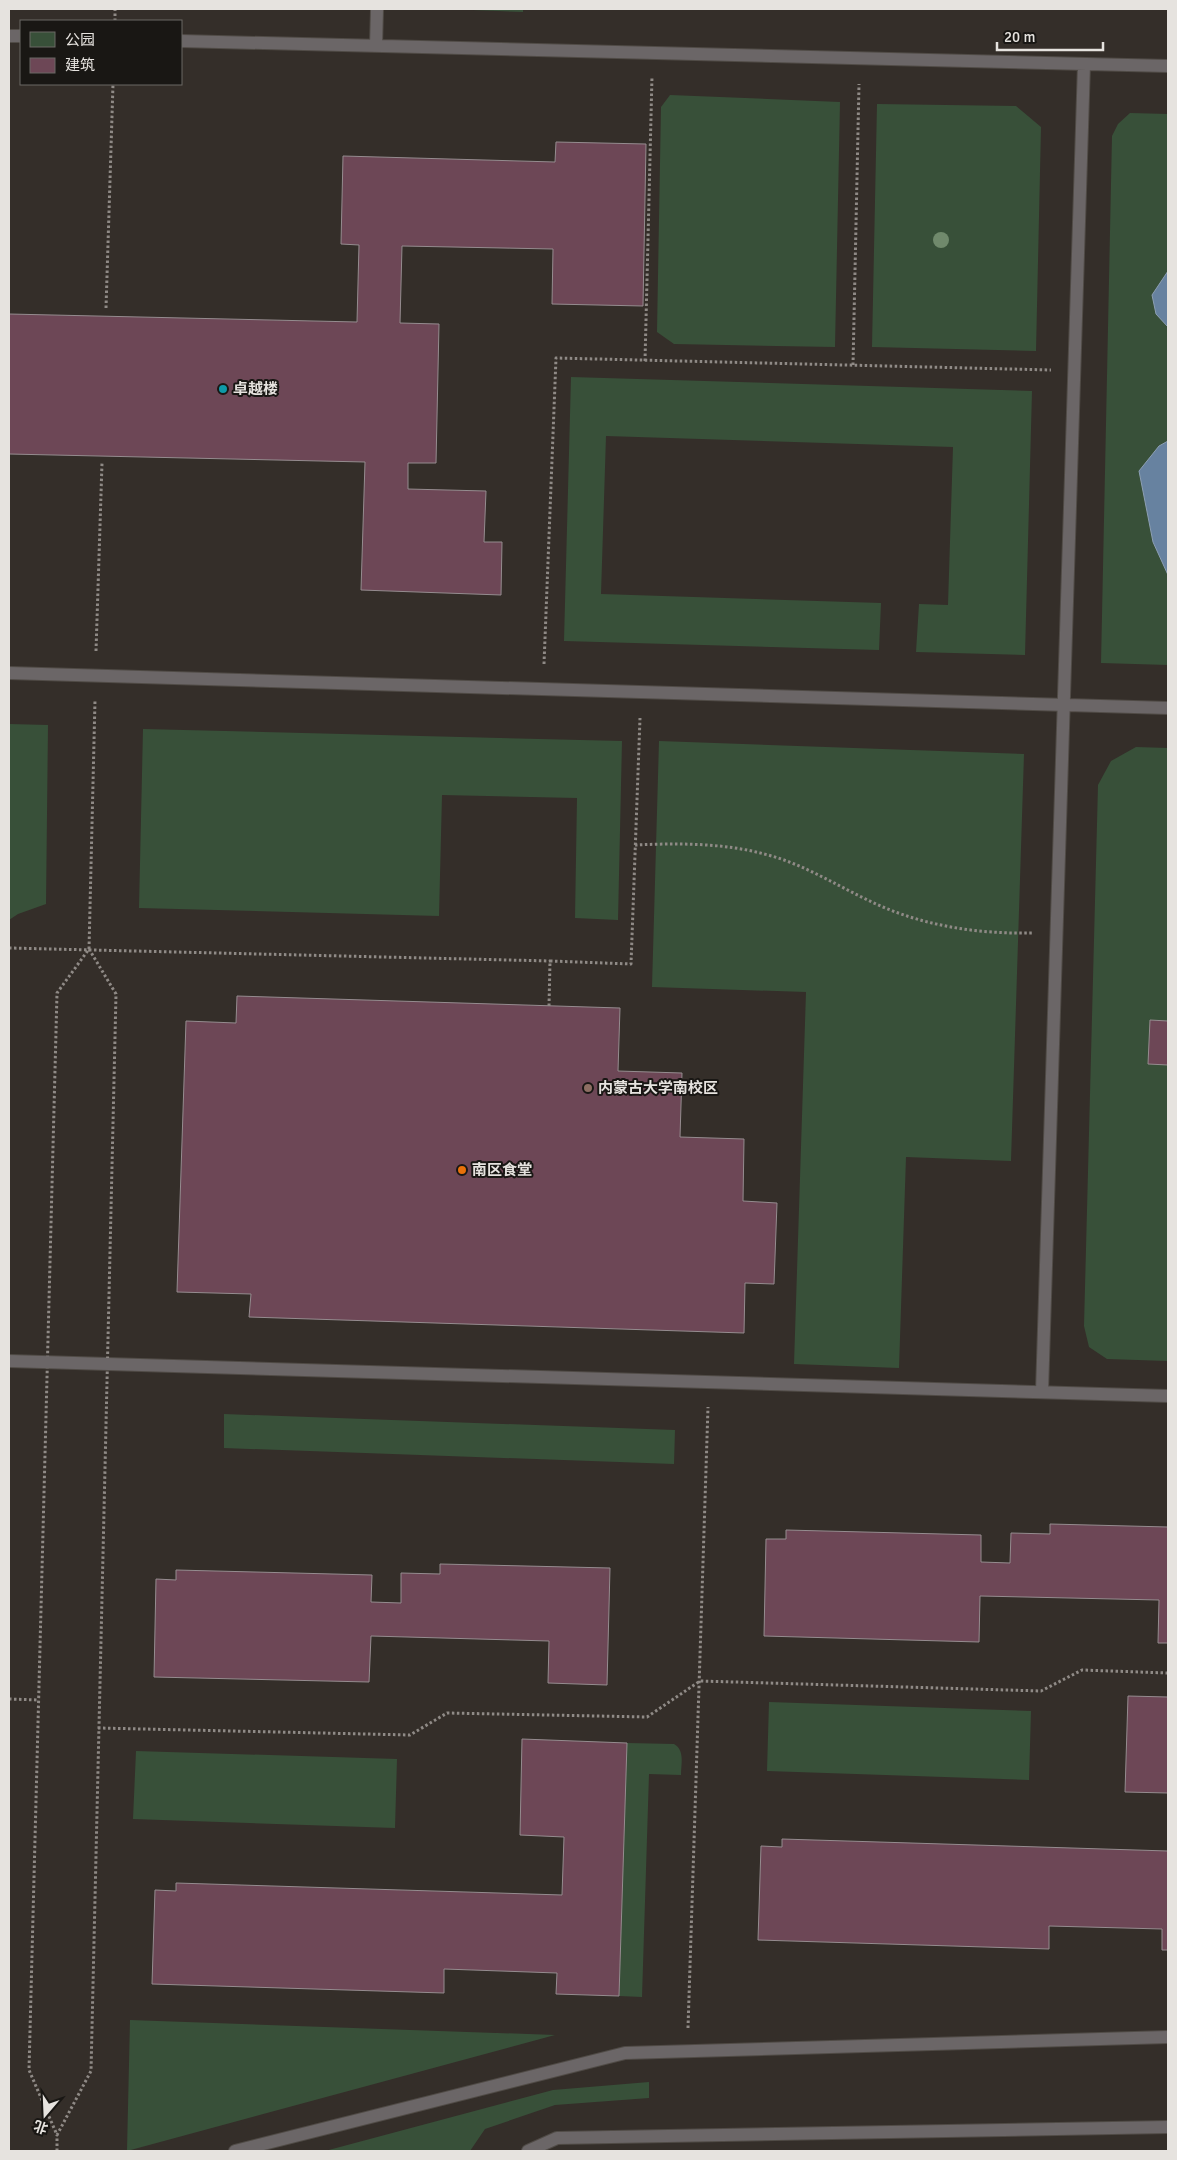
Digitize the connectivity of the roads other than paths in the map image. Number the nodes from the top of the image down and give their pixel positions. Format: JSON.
{"nodes":[{"id":1,"x":377,"y":9,"type":"edge"},
{"id":2,"x":182,"y":40,"type":"edge"},
{"id":3,"x":376,"y":46,"type":"junction"},
{"id":4,"x":1084,"y":64,"type":"junction"},
{"id":5,"x":1168,"y":66,"type":"edge"},
{"id":6,"x":9,"y":673,"type":"edge"},
{"id":7,"x":1064,"y":704,"type":"junction"},
{"id":8,"x":1168,"y":708,"type":"edge"},
{"id":9,"x":9,"y":1361,"type":"edge"},
{"id":10,"x":1042,"y":1392,"type":"junction"},
{"id":11,"x":1168,"y":1396,"type":"edge"},
{"id":12,"x":1168,"y":2037,"type":"edge"},
{"id":13,"x":1168,"y":2128,"type":"edge"},
{"id":14,"x":235,"y":2151,"type":"edge"},
{"id":15,"x":528,"y":2151,"type":"edge"}],
"edges":[{"from":1,"to":3,"type":"lane"},
{"from":2,"to":3,"type":"lane"},
{"from":3,"to":4,"type":"lane"},
{"from":4,"to":5,"type":"lane"},
{"from":4,"to":7,"type":"lane"},
{"from":6,"to":7,"type":"lane"},
{"from":7,"to":8,"type":"lane"},
{"from":7,"to":10,"type":"lane"},
{"from":9,"to":10,"type":"lane"},
{"from":10,"to":11,"type":"lane"},
{"from":12,"to":14,"type":"lane"},
{"from":13,"to":15,"type":"lane"}]}
